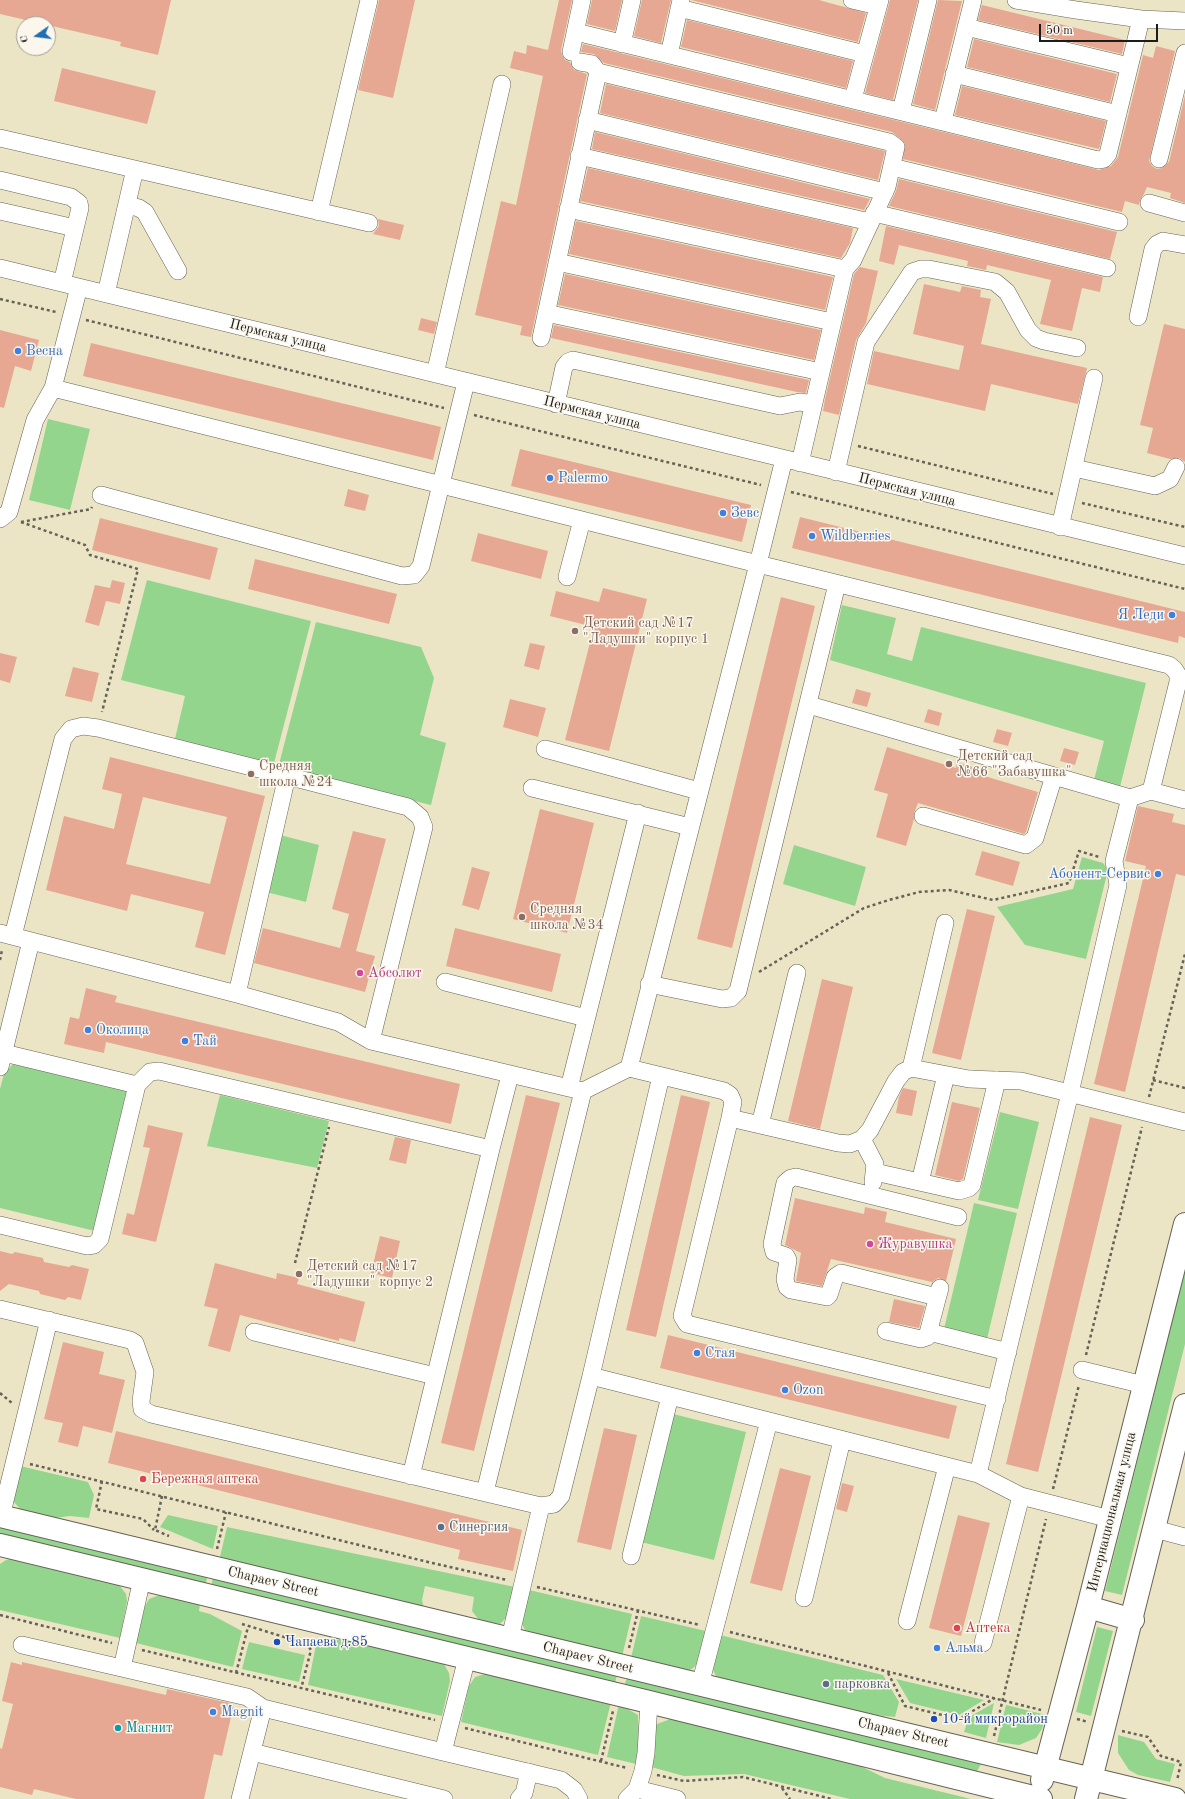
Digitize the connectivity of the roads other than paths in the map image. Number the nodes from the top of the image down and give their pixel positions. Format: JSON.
{"nodes":[{"id":1,"x":369,"y":0,"type":"edge"},
{"id":2,"x":582,"y":0,"type":"edge"},
{"id":3,"x":632,"y":0,"type":"edge"},
{"id":4,"x":852,"y":0,"type":"edge"},
{"id":5,"x":928,"y":0,"type":"edge"},
{"id":6,"x":973,"y":0,"type":"edge"},
{"id":7,"x":1016,"y":0,"type":"edge"},
{"id":8,"x":879,"y":3,"type":"edge"},
{"id":9,"x":680,"y":4,"type":"edge"},
{"id":10,"x":1077,"y":5,"type":"edge"},
{"id":11,"x":1141,"y":19,"type":"junction"},
{"id":12,"x":1185,"y":21,"type":"edge"},
{"id":13,"x":966,"y":27,"type":"junction"},
{"id":14,"x":576,"y":32,"type":"junction"},
{"id":15,"x":622,"y":44,"type":"junction"},
{"id":16,"x":1185,"y":53,"type":"edge"},
{"id":17,"x":865,"y":54,"type":"junction"},
{"id":18,"x":669,"y":55,"type":"junction"},
{"id":19,"x":1129,"y":66,"type":"junction"},
{"id":20,"x":598,"y":72,"type":"junction"},
{"id":21,"x":954,"y":74,"type":"junction"},
{"id":22,"x":502,"y":84,"type":"dead end"},
{"id":23,"x":853,"y":99,"type":"junction"},
{"id":24,"x":901,"y":111,"type":"junction"},
{"id":25,"x":1118,"y":114,"type":"junction"},
{"id":26,"x":587,"y":120,"type":"junction"},
{"id":27,"x":943,"y":121,"type":"junction"},
{"id":28,"x":0,"y":138,"type":"edge"},
{"id":29,"x":579,"y":156,"type":"junction"},
{"id":30,"x":1159,"y":159,"type":"dead end"},
{"id":31,"x":892,"y":167,"type":"junction"},
{"id":32,"x":135,"y":169,"type":"junction"},
{"id":33,"x":0,"y":180,"type":"edge"},
{"id":34,"x":885,"y":192,"type":"junction"},
{"id":35,"x":1150,"y":203,"type":"dead end"},
{"id":36,"x":127,"y":205,"type":"junction"},
{"id":37,"x":568,"y":209,"type":"junction"},
{"id":38,"x":0,"y":211,"type":"edge"},
{"id":39,"x":319,"y":212,"type":"junction"},
{"id":40,"x":1185,"y":213,"type":"edge"},
{"id":41,"x":872,"y":217,"type":"junction"},
{"id":42,"x":1119,"y":222,"type":"dead end"},
{"id":43,"x":369,"y":223,"type":"dead end"},
{"id":44,"x":75,"y":228,"type":"junction"},
{"id":45,"x":1185,"y":245,"type":"edge"},
{"id":46,"x":557,"y":262,"type":"junction"},
{"id":47,"x":0,"y":268,"type":"edge"},
{"id":48,"x":1107,"y":268,"type":"dead end"},
{"id":49,"x":845,"y":269,"type":"junction"},
{"id":50,"x":178,"y":271,"type":"dead end"},
{"id":51,"x":62,"y":283,"type":"junction"},
{"id":52,"x":79,"y":287,"type":"junction"},
{"id":53,"x":106,"y":294,"type":"junction"},
{"id":54,"x":546,"y":313,"type":"junction"},
{"id":55,"x":1138,"y":317,"type":"dead end"},
{"id":56,"x":832,"y":322,"type":"junction"},
{"id":57,"x":541,"y":338,"type":"dead end"},
{"id":58,"x":1077,"y":348,"type":"dead end"},
{"id":59,"x":821,"y":372,"type":"junction"},
{"id":60,"x":436,"y":374,"type":"junction"},
{"id":61,"x":1094,"y":378,"type":"dead end"},
{"id":62,"x":466,"y":382,"type":"junction"},
{"id":63,"x":53,"y":388,"type":"junction"},
{"id":64,"x":556,"y":404,"type":"junction"},
{"id":65,"x":813,"y":404,"type":"junction"},
{"id":66,"x":792,"y":461,"type":"junction"},
{"id":67,"x":1176,"y":467,"type":"dead end"},
{"id":68,"x":1074,"y":468,"type":"junction"},
{"id":69,"x":836,"y":472,"type":"junction"},
{"id":70,"x":441,"y":484,"type":"junction"},
{"id":71,"x":101,"y":495,"type":"road end"},
{"id":72,"x":8,"y":519,"type":"edge"},
{"id":73,"x":582,"y":520,"type":"junction"},
{"id":74,"x":1060,"y":527,"type":"junction"},
{"id":75,"x":1185,"y":556,"type":"edge"},
{"id":76,"x":758,"y":564,"type":"junction"},
{"id":77,"x":567,"y":577,"type":"dead end"},
{"id":78,"x":837,"y":584,"type":"junction"},
{"id":79,"x":809,"y":705,"type":"junction"},
{"id":80,"x":545,"y":749,"type":"dead end"},
{"id":81,"x":287,"y":776,"type":"junction"},
{"id":82,"x":1054,"y":776,"type":"junction"},
{"id":83,"x":532,"y":788,"type":"dead end"},
{"id":84,"x":699,"y":790,"type":"junction"},
{"id":85,"x":1150,"y":791,"type":"junction"},
{"id":86,"x":1130,"y":798,"type":"junction"},
{"id":87,"x":1185,"y":800,"type":"edge"},
{"id":88,"x":638,"y":813,"type":"junction"},
{"id":89,"x":923,"y":816,"type":"dead end"},
{"id":90,"x":690,"y":828,"type":"junction"},
{"id":91,"x":945,"y":923,"type":"dead end"},
{"id":92,"x":6,"y":935,"type":"edge"},
{"id":93,"x":31,"y":941,"type":"junction"},
{"id":94,"x":797,"y":973,"type":"dead end"},
{"id":95,"x":445,"y":982,"type":"dead end"},
{"id":96,"x":649,"y":984,"type":"junction"},
{"id":97,"x":237,"y":994,"type":"junction"},
{"id":98,"x":586,"y":1018,"type":"junction"},
{"id":99,"x":371,"y":1041,"type":"junction"},
{"id":100,"x":2,"y":1060,"type":"edge"},
{"id":101,"x":629,"y":1068,"type":"junction"},
{"id":102,"x":911,"y":1068,"type":"junction"},
{"id":103,"x":510,"y":1075,"type":"junction"},
{"id":104,"x":946,"y":1075,"type":"junction"},
{"id":105,"x":661,"y":1076,"type":"junction"},
{"id":106,"x":997,"y":1080,"type":"junction"},
{"id":107,"x":137,"y":1085,"type":"junction"},
{"id":108,"x":576,"y":1090,"type":"junction"},
{"id":109,"x":1070,"y":1093,"type":"junction"},
{"id":110,"x":730,"y":1118,"type":"junction"},
{"id":111,"x":1185,"y":1122,"type":"edge"},
{"id":112,"x":760,"y":1125,"type":"junction"},
{"id":113,"x":862,"y":1139,"type":"junction"},
{"id":114,"x":491,"y":1149,"type":"junction"},
{"id":115,"x":875,"y":1172,"type":"junction"},
{"id":116,"x":920,"y":1182,"type":"junction"},
{"id":117,"x":870,"y":1195,"type":"junction"},
{"id":118,"x":958,"y":1216,"type":"dead end"},
{"id":119,"x":0,"y":1224,"type":"edge"},
{"id":120,"x":1185,"y":1224,"type":"edge"},
{"id":121,"x":0,"y":1309,"type":"edge"},
{"id":122,"x":49,"y":1320,"type":"junction"},
{"id":123,"x":886,"y":1331,"type":"dead end"},
{"id":124,"x":254,"y":1332,"type":"dead end"},
{"id":125,"x":929,"y":1332,"type":"junction"},
{"id":126,"x":1008,"y":1352,"type":"junction"},
{"id":127,"x":1082,"y":1370,"type":"dead end"},
{"id":128,"x":435,"y":1376,"type":"junction"},
{"id":129,"x":591,"y":1376,"type":"junction"},
{"id":130,"x":1144,"y":1385,"type":"junction"},
{"id":131,"x":670,"y":1396,"type":"junction"},
{"id":132,"x":997,"y":1400,"type":"junction"},
{"id":133,"x":1185,"y":1405,"type":"edge"},
{"id":134,"x":769,"y":1421,"type":"junction"},
{"id":135,"x":842,"y":1440,"type":"junction"},
{"id":136,"x":947,"y":1466,"type":"junction"},
{"id":137,"x":978,"y":1474,"type":"junction"},
{"id":138,"x":411,"y":1476,"type":"junction"},
{"id":139,"x":485,"y":1492,"type":"junction"},
{"id":140,"x":1021,"y":1496,"type":"junction"},
{"id":141,"x":541,"y":1506,"type":"junction"},
{"id":142,"x":0,"y":1517,"type":"edge"},
{"id":143,"x":1110,"y":1519,"type":"junction"},
{"id":144,"x":1155,"y":1529,"type":"junction"},
{"id":145,"x":1185,"y":1536,"type":"edge"},
{"id":146,"x":0,"y":1545,"type":"edge"},
{"id":147,"x":631,"y":1556,"type":"dead end"},
{"id":148,"x":142,"y":1579,"type":"junction"},
{"id":149,"x":804,"y":1598,"type":"dead end"},
{"id":150,"x":1088,"y":1607,"type":"junction"},
{"id":151,"x":1133,"y":1620,"type":"junction"},
{"id":152,"x":907,"y":1621,"type":"dead end"},
{"id":153,"x":510,"y":1638,"type":"junction"},
{"id":154,"x":984,"y":1643,"type":"dead end"},
{"id":155,"x":22,"y":1645,"type":"dead end"},
{"id":156,"x":467,"y":1658,"type":"junction"},
{"id":157,"x":122,"y":1668,"type":"junction"},
{"id":158,"x":700,"y":1685,"type":"junction"},
{"id":159,"x":649,"y":1702,"type":"junction"},
{"id":160,"x":263,"y":1708,"type":"junction"},
{"id":161,"x":252,"y":1752,"type":"junction"},
{"id":162,"x":443,"y":1752,"type":"junction"},
{"id":163,"x":1046,"y":1767,"type":"junction"},
{"id":164,"x":529,"y":1772,"type":"junction"},
{"id":165,"x":1092,"y":1778,"type":"junction"},
{"id":166,"x":641,"y":1795,"type":"edge"},
{"id":167,"x":244,"y":1798,"type":"edge"},
{"id":168,"x":444,"y":1799,"type":"edge"},
{"id":169,"x":519,"y":1799,"type":"edge"},
{"id":170,"x":579,"y":1799,"type":"edge"},
{"id":171,"x":677,"y":1799,"type":"edge"},
{"id":172,"x":1039,"y":1799,"type":"edge"},
{"id":173,"x":1086,"y":1799,"type":"edge"},
{"id":174,"x":1175,"y":1799,"type":"edge"}],
"edges":[{"from":1,"to":39,"type":"street"},
{"from":2,"to":14,"type":"street"},
{"from":3,"to":15,"type":"street"},
{"from":4,"to":8,"type":"street"},
{"from":5,"to":24,"type":"street"},
{"from":6,"to":13,"type":"street"},
{"from":7,"to":10,"type":"street"},
{"from":8,"to":17,"type":"street"},
{"from":9,"to":17,"type":"street"},
{"from":9,"to":18,"type":"street"},
{"from":10,"to":11,"type":"street"},
{"from":11,"to":12,"type":"street"},
{"from":11,"to":19,"type":"street"},
{"from":13,"to":19,"type":"street"},
{"from":13,"to":21,"type":"street"},
{"from":14,"to":15,"type":"street"},
{"from":14,"to":20,"type":"street"},
{"from":15,"to":18,"type":"street"},
{"from":16,"to":30,"type":"street"},
{"from":17,"to":23,"type":"street"},
{"from":18,"to":23,"type":"street"},
{"from":19,"to":25,"type":"street"},
{"from":20,"to":26,"type":"street"},
{"from":20,"to":31,"type":"street"},
{"from":21,"to":25,"type":"street"},
{"from":21,"to":27,"type":"street"},
{"from":22,"to":60,"type":"street"},
{"from":23,"to":24,"type":"street"},
{"from":24,"to":27,"type":"street"},
{"from":25,"to":27,"type":"street"},
{"from":26,"to":29,"type":"street"},
{"from":26,"to":34,"type":"street"},
{"from":28,"to":32,"type":"street"},
{"from":29,"to":37,"type":"street"},
{"from":29,"to":41,"type":"street"},
{"from":31,"to":34,"type":"street"},
{"from":31,"to":42,"type":"street"},
{"from":32,"to":36,"type":"street"},
{"from":32,"to":39,"type":"street"},
{"from":33,"to":44,"type":"street"},
{"from":34,"to":41,"type":"street"},
{"from":35,"to":40,"type":"street"},
{"from":36,"to":50,"type":"street"},
{"from":36,"to":53,"type":"street"},
{"from":37,"to":46,"type":"street"},
{"from":37,"to":49,"type":"street"},
{"from":38,"to":44,"type":"street"},
{"from":39,"to":43,"type":"street"},
{"from":41,"to":48,"type":"street"},
{"from":41,"to":49,"type":"street"},
{"from":44,"to":51,"type":"street"},
{"from":45,"to":55,"type":"street"},
{"from":46,"to":54,"type":"street"},
{"from":46,"to":56,"type":"street"},
{"from":47,"to":51,"type":"street","name":"Пермская улица"},
{"from":49,"to":56,"type":"street"},
{"from":51,"to":52,"type":"street","name":"Пермская улица"},
{"from":52,"to":53,"type":"street","name":"Пермская улица"},
{"from":52,"to":63,"type":"street"},
{"from":53,"to":60,"type":"street","name":"Пермская улица"},
{"from":54,"to":57,"type":"street"},
{"from":54,"to":59,"type":"street"},
{"from":56,"to":59,"type":"street"},
{"from":58,"to":69,"type":"street"},
{"from":59,"to":65,"type":"street"},
{"from":60,"to":62,"type":"street","name":"Пермская улица"},
{"from":61,"to":68,"type":"street"},
{"from":62,"to":64,"type":"street","name":"Пермская улица"},
{"from":62,"to":70,"type":"street"},
{"from":63,"to":70,"type":"street"},
{"from":63,"to":72,"type":"street"},
{"from":64,"to":65,"type":"street"},
{"from":64,"to":66,"type":"street","name":"Пермская улица"},
{"from":65,"to":66,"type":"street"},
{"from":66,"to":69,"type":"street","name":"Пермская улица"},
{"from":66,"to":76,"type":"street"},
{"from":67,"to":68,"type":"street"},
{"from":68,"to":74,"type":"street"},
{"from":69,"to":74,"type":"street","name":"Пермская улица"},
{"from":70,"to":71,"type":"street"},
{"from":70,"to":73,"type":"street"},
{"from":73,"to":76,"type":"street"},
{"from":73,"to":77,"type":"street"},
{"from":74,"to":75,"type":"street","name":"Пермская улица"},
{"from":76,"to":78,"type":"street"},
{"from":76,"to":84,"type":"street"},
{"from":78,"to":79,"type":"street"},
{"from":78,"to":85,"type":"street"},
{"from":79,"to":82,"type":"street"},
{"from":79,"to":96,"type":"street"},
{"from":80,"to":84,"type":"street"},
{"from":81,"to":92,"type":"street"},
{"from":81,"to":97,"type":"street"},
{"from":81,"to":99,"type":"street"},
{"from":82,"to":86,"type":"street"},
{"from":82,"to":89,"type":"street"},
{"from":83,"to":88,"type":"street"},
{"from":84,"to":90,"type":"street"},
{"from":85,"to":86,"type":"street"},
{"from":85,"to":87,"type":"street"},
{"from":86,"to":109,"type":"street"},
{"from":88,"to":90,"type":"street"},
{"from":88,"to":98,"type":"street"},
{"from":90,"to":96,"type":"street"},
{"from":91,"to":102,"type":"street"},
{"from":92,"to":93,"type":"street"},
{"from":93,"to":97,"type":"street"},
{"from":93,"to":100,"type":"street"},
{"from":94,"to":112,"type":"street"},
{"from":95,"to":98,"type":"street"},
{"from":96,"to":101,"type":"street"},
{"from":97,"to":99,"type":"street"},
{"from":98,"to":108,"type":"street"},
{"from":99,"to":103,"type":"street"},
{"from":100,"to":107,"type":"street"},
{"from":101,"to":105,"type":"street"},
{"from":101,"to":108,"type":"street"},
{"from":102,"to":104,"type":"street"},
{"from":102,"to":113,"type":"street"},
{"from":103,"to":108,"type":"street"},
{"from":103,"to":114,"type":"street"},
{"from":104,"to":106,"type":"street"},
{"from":104,"to":116,"type":"street"},
{"from":105,"to":110,"type":"street"},
{"from":105,"to":129,"type":"street"},
{"from":106,"to":109,"type":"street"},
{"from":106,"to":116,"type":"street"},
{"from":107,"to":114,"type":"street"},
{"from":107,"to":119,"type":"street"},
{"from":108,"to":139,"type":"street"},
{"from":109,"to":111,"type":"street"},
{"from":109,"to":126,"type":"street"},
{"from":110,"to":112,"type":"street"},
{"from":110,"to":132,"type":"street"},
{"from":112,"to":113,"type":"street"},
{"from":113,"to":115,"type":"street"},
{"from":114,"to":128,"type":"street"},
{"from":115,"to":116,"type":"street"},
{"from":115,"to":117,"type":"street"},
{"from":117,"to":118,"type":"street"},
{"from":117,"to":125,"type":"street"},
{"from":120,"to":130,"type":"main road","name":"Интернациональная улица"},
{"from":121,"to":122,"type":"street"},
{"from":122,"to":138,"type":"street"},
{"from":122,"to":142,"type":"street"},
{"from":123,"to":125,"type":"street"},
{"from":124,"to":128,"type":"street"},
{"from":125,"to":126,"type":"street"},
{"from":126,"to":132,"type":"street"},
{"from":127,"to":130,"type":"street"},
{"from":128,"to":138,"type":"street"},
{"from":129,"to":131,"type":"street"},
{"from":129,"to":141,"type":"street"},
{"from":130,"to":143,"type":"main road","name":"Интернациональная улица"},
{"from":131,"to":134,"type":"street"},
{"from":131,"to":147,"type":"street"},
{"from":132,"to":137,"type":"street"},
{"from":133,"to":144,"type":"main road"},
{"from":134,"to":135,"type":"street"},
{"from":134,"to":158,"type":"street"},
{"from":135,"to":136,"type":"street"},
{"from":135,"to":149,"type":"street"},
{"from":136,"to":137,"type":"street"},
{"from":136,"to":152,"type":"street"},
{"from":137,"to":140,"type":"street"},
{"from":138,"to":139,"type":"street"},
{"from":139,"to":141,"type":"street"},
{"from":140,"to":143,"type":"street"},
{"from":140,"to":154,"type":"street"},
{"from":141,"to":153,"type":"street"},
{"from":142,"to":153,"type":"main road","name":"Chapaev Street"},
{"from":143,"to":150,"type":"main road","name":"Интернациональная улица"},
{"from":144,"to":145,"type":"street"},
{"from":144,"to":151,"type":"main road"},
{"from":146,"to":148,"type":"main road","name":"Chapaev Street"},
{"from":148,"to":156,"type":"main road","name":"Chapaev Street"},
{"from":148,"to":157,"type":"street"},
{"from":150,"to":151,"type":"main road"},
{"from":150,"to":163,"type":"main road","name":"Интернациональная улица"},
{"from":151,"to":165,"type":"main road"},
{"from":153,"to":158,"type":"main road","name":"Chapaev Street"},
{"from":155,"to":157,"type":"street"},
{"from":156,"to":159,"type":"main road","name":"Chapaev Street"},
{"from":156,"to":162,"type":"street"},
{"from":157,"to":160,"type":"street"},
{"from":158,"to":163,"type":"main road","name":"Chapaev Street"},
{"from":159,"to":166,"type":"street"},
{"from":159,"to":172,"type":"main road","name":"Chapaev Street"},
{"from":160,"to":161,"type":"street"},
{"from":160,"to":162,"type":"street"},
{"from":161,"to":167,"type":"street"},
{"from":161,"to":168,"type":"street"},
{"from":162,"to":164,"type":"street"},
{"from":163,"to":165,"type":"main road","name":"Chapaev Street"},
{"from":163,"to":172,"type":"main road","name":"Интернациональная улица"},
{"from":164,"to":169,"type":"street"},
{"from":164,"to":170,"type":"street"},
{"from":165,"to":173,"type":"main road"},
{"from":165,"to":174,"type":"main road","name":"Chapaev Street"},
{"from":166,"to":171,"type":"street"}]}
